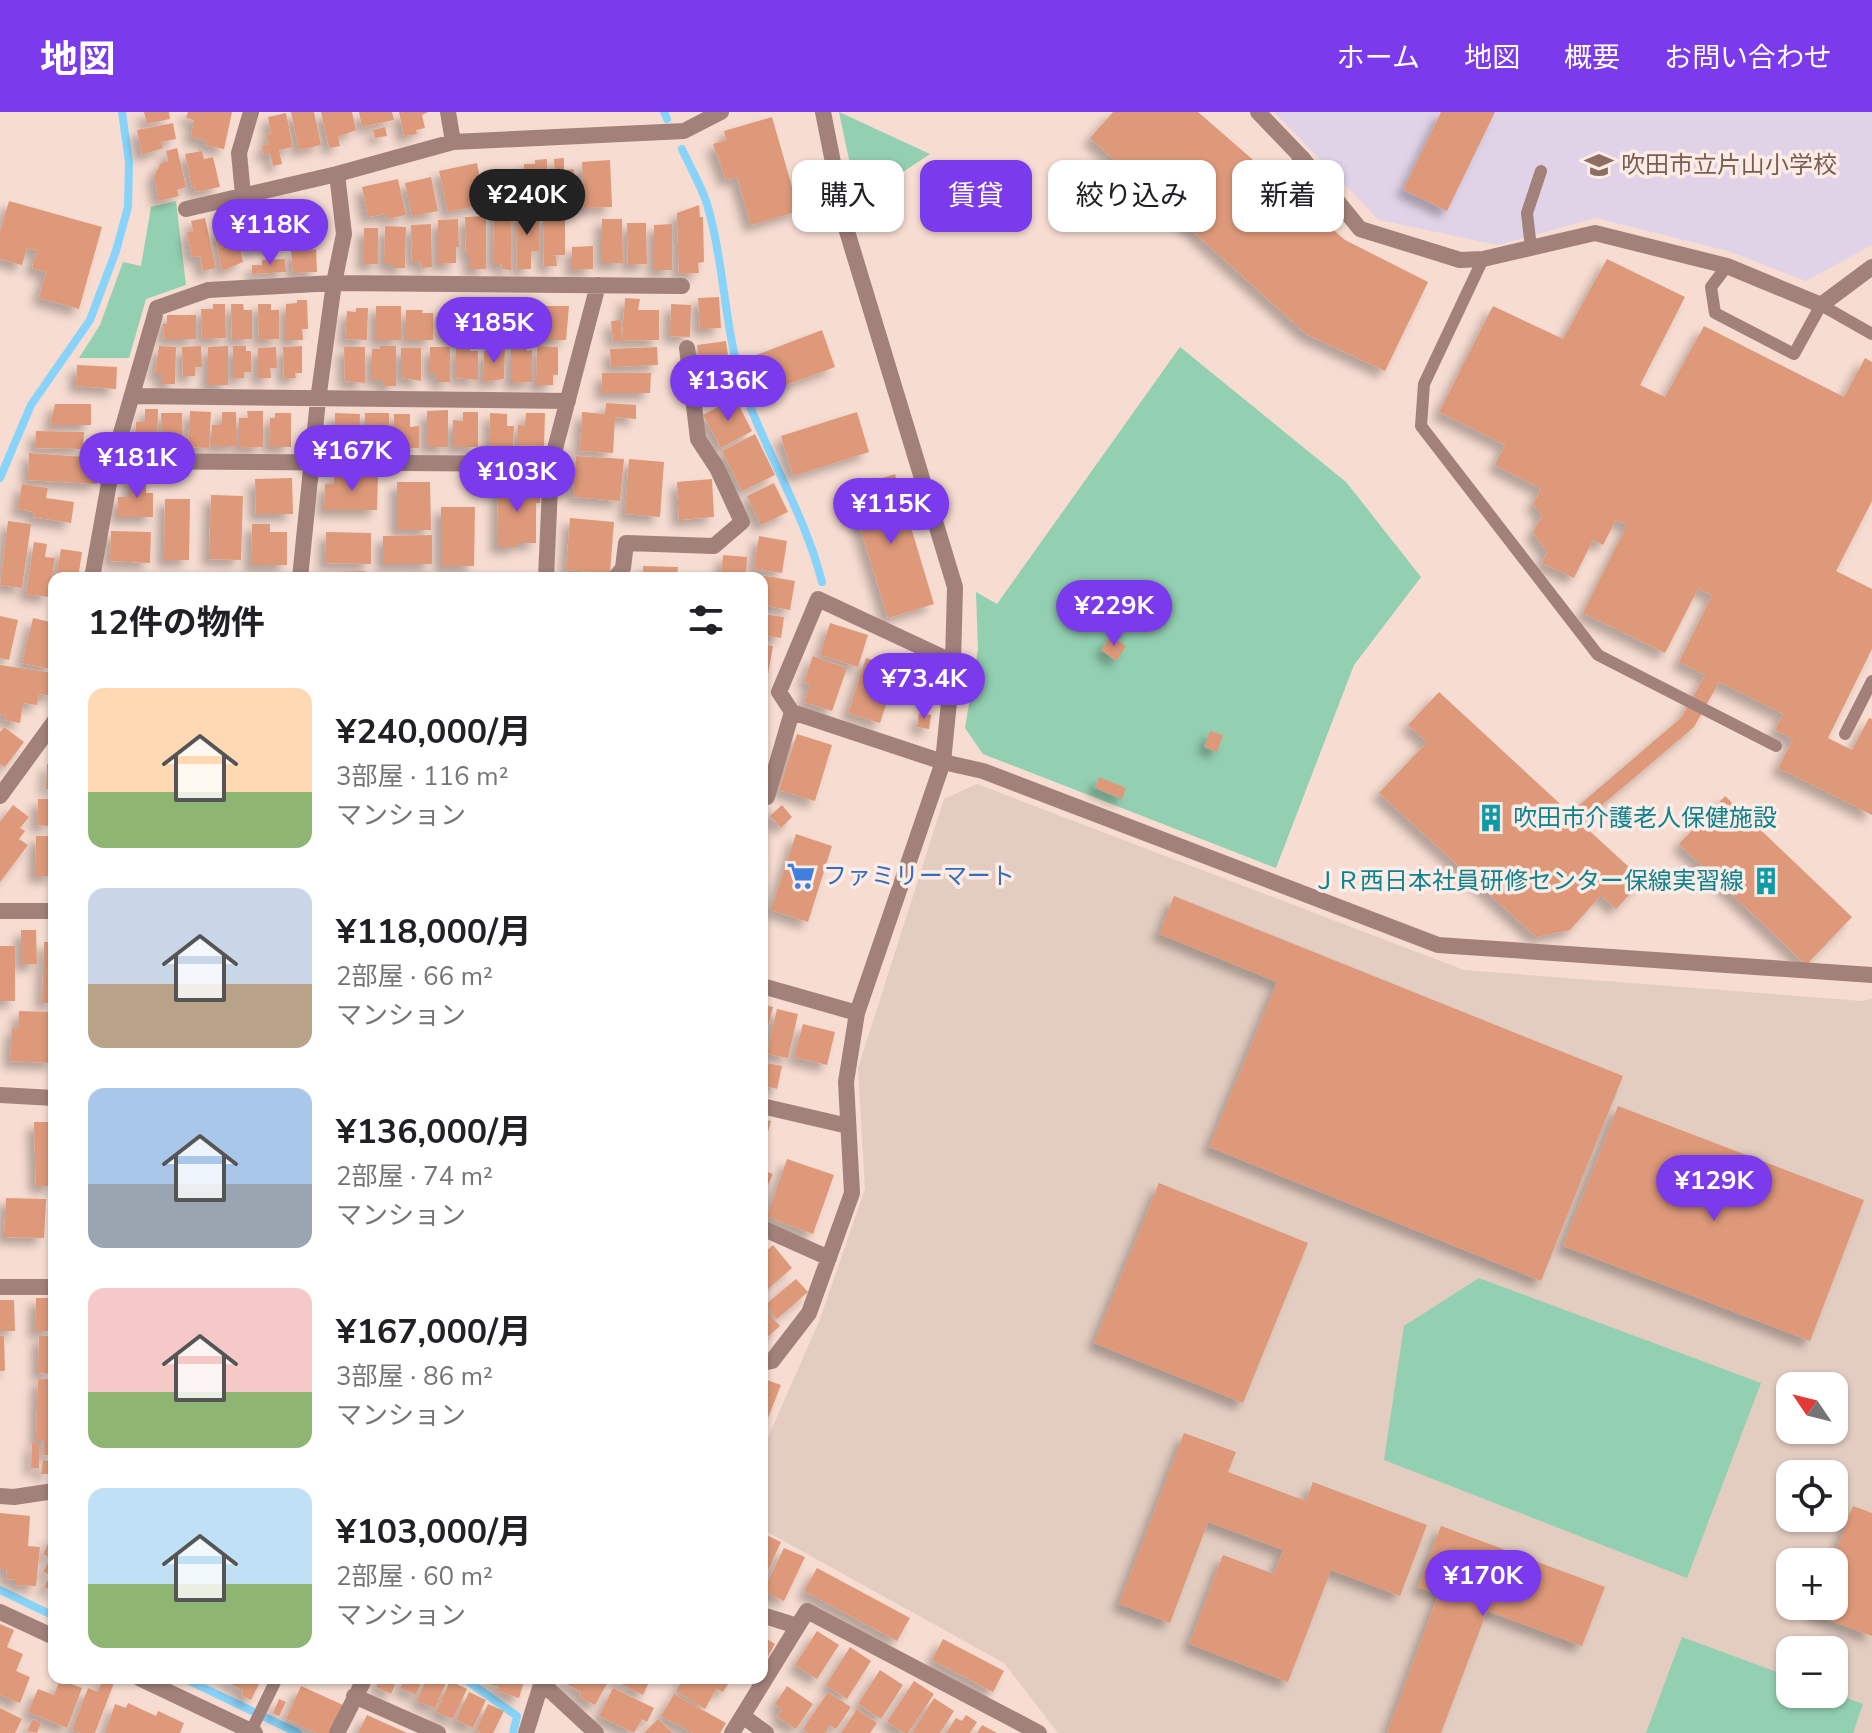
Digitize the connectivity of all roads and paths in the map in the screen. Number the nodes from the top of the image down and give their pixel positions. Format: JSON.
{"nodes":[{"id":1,"x":251,"y":112,"type":"edge"},
{"id":2,"x":448,"y":112,"type":"edge"},
{"id":3,"x":721,"y":112,"type":"edge"},
{"id":4,"x":823,"y":112,"type":"edge"},
{"id":5,"x":1258,"y":112,"type":"edge"},
{"id":6,"x":453,"y":142,"type":"junction"},
{"id":7,"x":1303,"y":159,"type":"joint"},
{"id":8,"x":1541,"y":171,"type":"dead end"},
{"id":9,"x":337,"y":174,"type":"junction"},
{"id":10,"x":243,"y":195,"type":"junction"},
{"id":11,"x":186,"y":209,"type":"dead end"},
{"id":12,"x":1531,"y":248,"type":"junction"},
{"id":13,"x":1483,"y":259,"type":"junction"},
{"id":14,"x":1727,"y":266,"type":"junction"},
{"id":15,"x":1872,"y":267,"type":"edge"},
{"id":16,"x":334,"y":283,"type":"junction"},
{"id":17,"x":598,"y":285,"type":"junction"},
{"id":18,"x":682,"y":286,"type":"dead end"},
{"id":19,"x":1821,"y":305,"type":"junction"},
{"id":20,"x":1872,"y":334,"type":"edge"},
{"id":21,"x":687,"y":348,"type":"dead end"},
{"id":22,"x":132,"y":396,"type":"junction"},
{"id":23,"x":318,"y":400,"type":"junction"},
{"id":24,"x":568,"y":401,"type":"junction"},
{"id":25,"x":113,"y":461,"type":"junction"},
{"id":26,"x":551,"y":464,"type":"junction"},
{"id":27,"x":312,"y":465,"type":"junction"},
{"id":28,"x":93,"y":572,"type":"edge"},
{"id":29,"x":301,"y":572,"type":"edge"},
{"id":30,"x":546,"y":572,"type":"edge"},
{"id":31,"x":620,"y":572,"type":"edge"},
{"id":32,"x":953,"y":662,"type":"junction"},
{"id":33,"x":1872,"y":681,"type":"edge"},
{"id":34,"x":792,"y":712,"type":"junction"},
{"id":35,"x":48,"y":730,"type":"edge"},
{"id":36,"x":1845,"y":734,"type":"dead end"},
{"id":37,"x":1776,"y":746,"type":"dead end"},
{"id":38,"x":943,"y":762,"type":"junction"},
{"id":39,"x":768,"y":794,"type":"edge"},
{"id":40,"x":0,"y":796,"type":"edge"},
{"id":41,"x":0,"y":911,"type":"edge"},
{"id":42,"x":48,"y":911,"type":"edge"},
{"id":43,"x":1872,"y":975,"type":"edge"},
{"id":44,"x":768,"y":988,"type":"edge"},
{"id":45,"x":857,"y":1013,"type":"junction"},
{"id":46,"x":0,"y":1095,"type":"edge"},
{"id":47,"x":48,"y":1098,"type":"edge"},
{"id":48,"x":768,"y":1107,"type":"edge"},
{"id":49,"x":848,"y":1126,"type":"junction"},
{"id":50,"x":768,"y":1231,"type":"edge"},
{"id":51,"x":829,"y":1258,"type":"junction"},
{"id":52,"x":0,"y":1287,"type":"edge"},
{"id":53,"x":48,"y":1287,"type":"edge"},
{"id":54,"x":768,"y":1362,"type":"edge"},
{"id":55,"x":48,"y":1492,"type":"edge"},
{"id":56,"x":0,"y":1496,"type":"edge"},
{"id":57,"x":0,"y":1612,"type":"edge"},
{"id":58,"x":768,"y":1617,"type":"edge"},
{"id":59,"x":797,"y":1626,"type":"junction"},
{"id":60,"x":48,"y":1634,"type":"edge"},
{"id":61,"x":768,"y":1676,"type":"edge"},
{"id":62,"x":152,"y":1684,"type":"edge"},
{"id":63,"x":274,"y":1684,"type":"edge"},
{"id":64,"x":361,"y":1684,"type":"edge"},
{"id":65,"x":541,"y":1684,"type":"edge"},
{"id":66,"x":546,"y":1684,"type":"edge"},
{"id":67,"x":763,"y":1684,"type":"edge"},
{"id":68,"x":354,"y":1696,"type":"junction"},
{"id":69,"x":744,"y":1717,"type":"junction"},
{"id":70,"x":253,"y":1729,"type":"edge"},
{"id":71,"x":337,"y":1733,"type":"edge"},
{"id":72,"x":438,"y":1733,"type":"edge"},
{"id":73,"x":526,"y":1733,"type":"edge"},
{"id":74,"x":596,"y":1733,"type":"edge"},
{"id":75,"x":732,"y":1733,"type":"edge"},
{"id":76,"x":766,"y":1733,"type":"edge"},
{"id":77,"x":1039,"y":1733,"type":"edge"}],
"edges":[{"from":1,"to":10,"type":"street"},
{"from":2,"to":6,"type":"street"},
{"from":3,"to":6,"type":"street"},
{"from":4,"to":32,"type":"street"},
{"from":5,"to":7,"type":"street"},
{"from":6,"to":9,"type":"street"},
{"from":7,"to":13,"type":"street"},
{"from":8,"to":12,"type":"lane"},
{"from":9,"to":10,"type":"street"},
{"from":9,"to":16,"type":"street"},
{"from":10,"to":11,"type":"street"},
{"from":12,"to":13,"type":"street"},
{"from":12,"to":14,"type":"street"},
{"from":13,"to":37,"type":"lane"},
{"from":14,"to":19,"type":"street"},
{"from":14,"to":19,"type":"lane"},
{"from":15,"to":19,"type":"street"},
{"from":16,"to":17,"type":"street"},
{"from":16,"to":22,"type":"street"},
{"from":16,"to":23,"type":"street"},
{"from":17,"to":18,"type":"street"},
{"from":17,"to":24,"type":"street"},
{"from":19,"to":20,"type":"lane"},
{"from":21,"to":31,"type":"street"},
{"from":22,"to":23,"type":"street"},
{"from":22,"to":25,"type":"street"},
{"from":23,"to":24,"type":"street"},
{"from":23,"to":27,"type":"street"},
{"from":24,"to":26,"type":"street"},
{"from":25,"to":27,"type":"street"},
{"from":25,"to":28,"type":"street"},
{"from":26,"to":27,"type":"street"},
{"from":26,"to":30,"type":"street"},
{"from":27,"to":29,"type":"street"},
{"from":32,"to":34,"type":"street"},
{"from":32,"to":38,"type":"street"},
{"from":33,"to":36,"type":"lane"},
{"from":34,"to":38,"type":"street"},
{"from":34,"to":39,"type":"street"},
{"from":35,"to":40,"type":"street"},
{"from":38,"to":43,"type":"street"},
{"from":38,"to":45,"type":"street"},
{"from":41,"to":42,"type":"street"},
{"from":44,"to":45,"type":"street"},
{"from":45,"to":49,"type":"street"},
{"from":46,"to":47,"type":"street"},
{"from":48,"to":49,"type":"street"},
{"from":49,"to":51,"type":"street"},
{"from":50,"to":51,"type":"street"},
{"from":51,"to":54,"type":"street"},
{"from":52,"to":53,"type":"street"},
{"from":55,"to":56,"type":"street"},
{"from":57,"to":60,"type":"street"},
{"from":58,"to":59,"type":"street"},
{"from":59,"to":61,"type":"street"},
{"from":59,"to":77,"type":"street"},
{"from":62,"to":70,"type":"street"},
{"from":63,"to":70,"type":"lane"},
{"from":64,"to":68,"type":"street"},
{"from":65,"to":73,"type":"street"},
{"from":66,"to":74,"type":"street"},
{"from":67,"to":69,"type":"street"},
{"from":68,"to":71,"type":"street"},
{"from":68,"to":72,"type":"street"},
{"from":69,"to":75,"type":"street"},
{"from":69,"to":76,"type":"street"}]}
